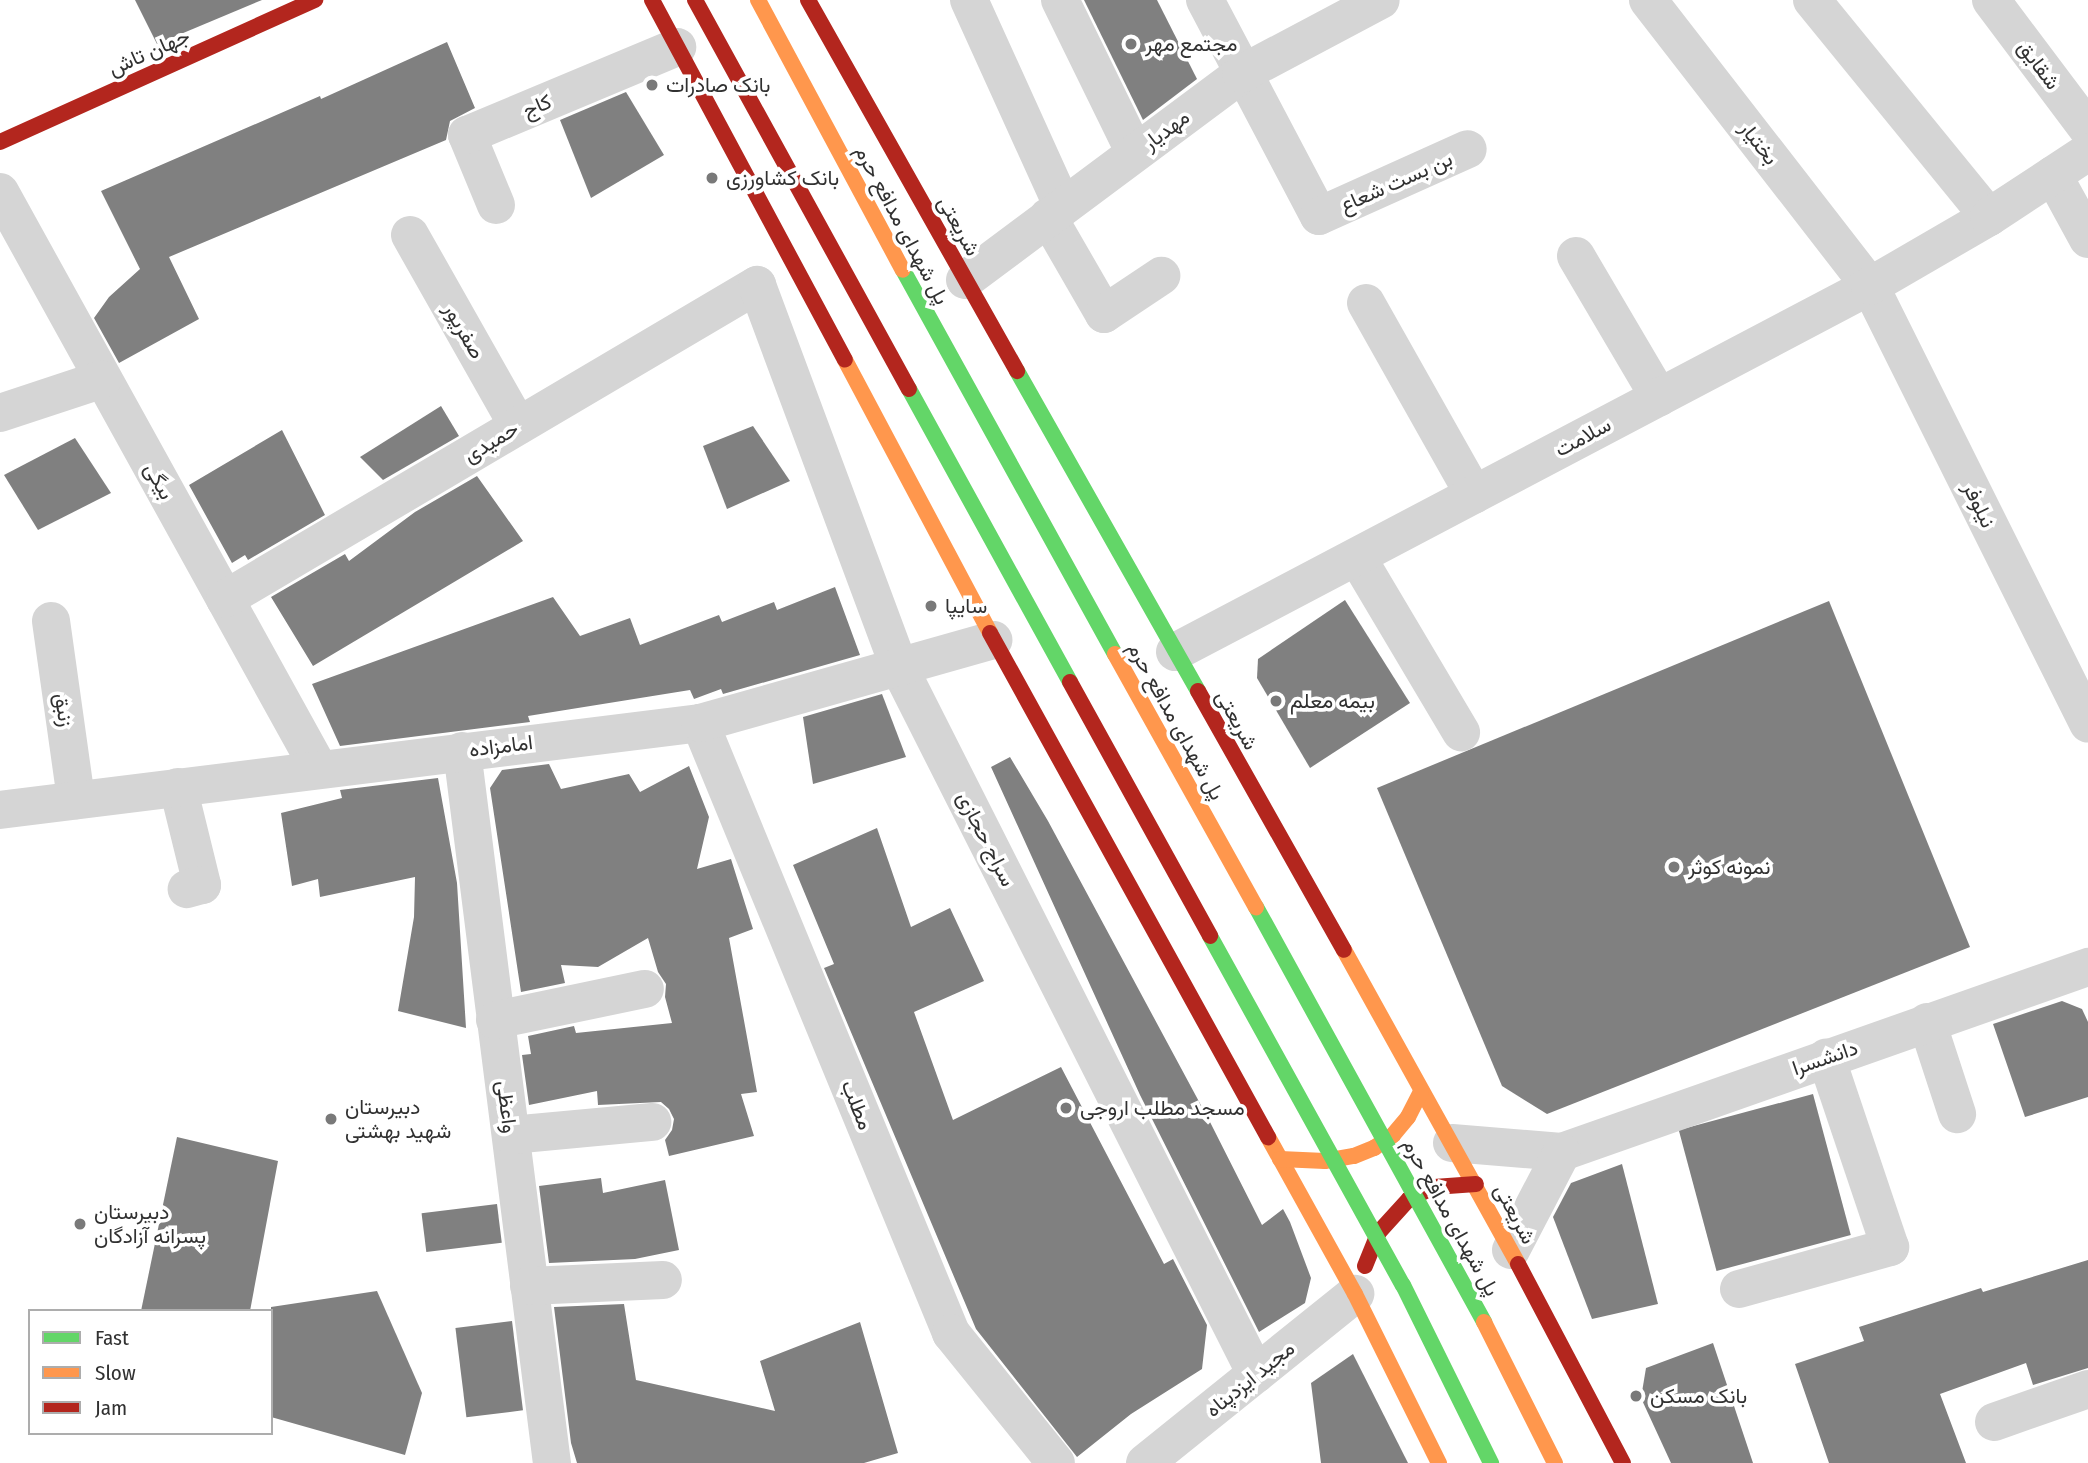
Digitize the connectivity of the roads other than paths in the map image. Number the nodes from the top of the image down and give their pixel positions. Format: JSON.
{"nodes":[{"id":1,"x":315,"y":0,"type":"edge"},
{"id":2,"x":652,"y":0,"type":"edge"},
{"id":3,"x":695,"y":0,"type":"edge"},
{"id":4,"x":758,"y":0,"type":"edge"},
{"id":5,"x":808,"y":0,"type":"edge"},
{"id":6,"x":969,"y":0,"type":"edge"},
{"id":7,"x":1060,"y":0,"type":"edge"},
{"id":8,"x":1205,"y":0,"type":"edge"},
{"id":9,"x":1381,"y":0,"type":"edge"},
{"id":10,"x":1648,"y":0,"type":"edge"},
{"id":11,"x":1812,"y":0,"type":"edge"},
{"id":12,"x":1991,"y":0,"type":"edge"},
{"id":13,"x":677,"y":47,"type":"junction"},
{"id":14,"x":1241,"y":74,"type":"junction"},
{"id":15,"x":2088,"y":129,"type":"edge"},
{"id":16,"x":0,"y":142,"type":"edge"},
{"id":17,"x":1468,"y":149,"type":"dead end"},
{"id":18,"x":2088,"y":152,"type":"edge"},
{"id":19,"x":1135,"y":153,"type":"junction"},
{"id":20,"x":2053,"y":175,"type":"junction"},
{"id":21,"x":0,"y":192,"type":"edge"},
{"id":22,"x":496,"y":205,"type":"dead end"},
{"id":23,"x":1056,"y":212,"type":"junction"},
{"id":24,"x":1989,"y":217,"type":"junction"},
{"id":25,"x":410,"y":235,"type":"dead end"},
{"id":26,"x":2088,"y":239,"type":"edge"},
{"id":27,"x":1576,"y":256,"type":"dead end"},
{"id":28,"x":1161,"y":276,"type":"dead end"},
{"id":29,"x":965,"y":280,"type":"junction"},
{"id":30,"x":757,"y":285,"type":"joint"},
{"id":31,"x":1870,"y":286,"type":"junction"},
{"id":32,"x":1366,"y":303,"type":"dead end"},
{"id":33,"x":103,"y":379,"type":"junction"},
{"id":34,"x":1659,"y":397,"type":"junction"},
{"id":35,"x":0,"y":413,"type":"edge"},
{"id":36,"x":518,"y":426,"type":"junction"},
{"id":37,"x":1474,"y":495,"type":"junction"},
{"id":38,"x":1357,"y":556,"type":"junction"},
{"id":39,"x":225,"y":599,"type":"junction"},
{"id":40,"x":51,"y":621,"type":"dead end"},
{"id":41,"x":993,"y":640,"type":"junction"},
{"id":42,"x":1175,"y":652,"type":"junction"},
{"id":43,"x":899,"y":667,"type":"junction"},
{"id":44,"x":700,"y":723,"type":"junction"},
{"id":45,"x":2088,"y":724,"type":"edge"},
{"id":46,"x":1461,"y":732,"type":"dead end"},
{"id":47,"x":461,"y":751,"type":"junction"},
{"id":48,"x":319,"y":769,"type":"junction"},
{"id":49,"x":178,"y":787,"type":"junction"},
{"id":50,"x":76,"y":800,"type":"junction"},
{"id":51,"x":0,"y":810,"type":"edge"},
{"id":52,"x":187,"y":889,"type":"dead end"},
{"id":53,"x":2088,"y":967,"type":"edge"},
{"id":54,"x":645,"y":989,"type":"dead end"},
{"id":55,"x":495,"y":1020,"type":"junction"},
{"id":56,"x":1927,"y":1022,"type":"junction"},
{"id":57,"x":1826,"y":1057,"type":"junction"},
{"id":58,"x":1421,"y":1092,"type":"junction"},
{"id":59,"x":1957,"y":1114,"type":"dead end"},
{"id":60,"x":652,"y":1122,"type":"dead end"},
{"id":61,"x":510,"y":1135,"type":"junction"},
{"id":62,"x":1452,"y":1143,"type":"junction"},
{"id":63,"x":1562,"y":1152,"type":"junction"},
{"id":64,"x":1280,"y":1160,"type":"junction"},
{"id":65,"x":1476,"y":1184,"type":"junction"},
{"id":66,"x":1511,"y":1250,"type":"junction"},
{"id":67,"x":663,"y":1280,"type":"dead end"},
{"id":68,"x":529,"y":1286,"type":"junction"},
{"id":69,"x":1739,"y":1289,"type":"dead end"},
{"id":70,"x":1355,"y":1294,"type":"junction"},
{"id":71,"x":1256,"y":1374,"type":"junction"},
{"id":72,"x":2088,"y":1389,"type":"edge"},
{"id":73,"x":1994,"y":1422,"type":"dead end"},
{"id":74,"x":552,"y":1463,"type":"edge"},
{"id":75,"x":1056,"y":1463,"type":"edge"},
{"id":76,"x":1145,"y":1463,"type":"edge"},
{"id":77,"x":1438,"y":1463,"type":"edge"},
{"id":78,"x":1491,"y":1463,"type":"edge"},
{"id":79,"x":1555,"y":1463,"type":"edge"},
{"id":80,"x":1623,"y":1463,"type":"edge"}],
"edges":[{"from":1,"to":16,"type":"main road","name":"جهان تاش"},
{"from":2,"to":13,"type":"main road"},
{"from":3,"to":78,"type":"main road","bridge":true},
{"from":4,"to":79,"type":"main road","name":"پل شهدای مدافع حرم","bridge":true},
{"from":5,"to":29,"type":"main road","name":"شریعتی"},
{"from":6,"to":23,"type":"street"},
{"from":7,"to":19,"type":"street"},
{"from":8,"to":14,"type":"street"},
{"from":9,"to":14,"type":"street","name":"مهدیار"},
{"from":10,"to":31,"type":"street","name":"بختیار"},
{"from":11,"to":24,"type":"street"},
{"from":12,"to":15,"type":"street","name":"شقایق"},
{"from":13,"to":22,"type":"street","name":"کاج"},
{"from":13,"to":41,"type":"main road"},
{"from":14,"to":17,"type":"street","name":"بن بست شعاع"},
{"from":14,"to":19,"type":"street","name":"مهدیار"},
{"from":18,"to":20,"type":"street","name":"سلامت"},
{"from":19,"to":23,"type":"street","name":"مهدیار"},
{"from":20,"to":24,"type":"street","name":"سلامت"},
{"from":20,"to":26,"type":"street"},
{"from":21,"to":33,"type":"street","name":"بیگی"},
{"from":23,"to":28,"type":"street"},
{"from":23,"to":29,"type":"street","name":"مهدیار"},
{"from":24,"to":31,"type":"street","name":"سلامت"},
{"from":25,"to":36,"type":"street","name":"صفرپور"},
{"from":27,"to":34,"type":"street"},
{"from":29,"to":42,"type":"main road","name":"شریعتی"},
{"from":30,"to":36,"type":"street","name":"حمیدی"},
{"from":30,"to":43,"type":"street","name":"سراج حجازی"},
{"from":31,"to":34,"type":"street","name":"سلامت"},
{"from":31,"to":45,"type":"street","name":"نیلوفر"},
{"from":32,"to":37,"type":"street"},
{"from":33,"to":35,"type":"street"},
{"from":33,"to":39,"type":"street","name":"بیگی"},
{"from":34,"to":37,"type":"street","name":"سلامت"},
{"from":36,"to":39,"type":"street","name":"حمیدی"},
{"from":37,"to":38,"type":"street","name":"سلامت"},
{"from":38,"to":42,"type":"street","name":"سلامت"},
{"from":38,"to":46,"type":"street"},
{"from":39,"to":48,"type":"street","name":"بیگی"},
{"from":40,"to":50,"type":"street","name":"زنبق"},
{"from":41,"to":43,"type":"street","name":"امامزاده"},
{"from":41,"to":64,"type":"main road"},
{"from":42,"to":58,"type":"main road","name":"شریعتی"},
{"from":43,"to":44,"type":"street","name":"امامزاده"},
{"from":43,"to":71,"type":"street","name":"سراج حجازی"},
{"from":44,"to":47,"type":"street","name":"امامزاده"},
{"from":44,"to":75,"type":"street","name":"مطلب"},
{"from":47,"to":48,"type":"street","name":"امامزاده"},
{"from":47,"to":55,"type":"street","name":"واعظی"},
{"from":48,"to":49,"type":"street","name":"امامزاده"},
{"from":49,"to":50,"type":"street","name":"امامزاده"},
{"from":49,"to":52,"type":"street"},
{"from":50,"to":51,"type":"street","name":"امامزاده"},
{"from":53,"to":56,"type":"street","name":"دانشسرا"},
{"from":54,"to":55,"type":"street"},
{"from":55,"to":61,"type":"street","name":"واعظی"},
{"from":56,"to":57,"type":"street","name":"دانشسرا"},
{"from":56,"to":59,"type":"street"},
{"from":57,"to":63,"type":"street","name":"دانشسرا"},
{"from":57,"to":69,"type":"street"},
{"from":58,"to":62,"type":"main road","name":"شریعتی"},
{"from":58,"to":64,"type":"main road"},
{"from":60,"to":61,"type":"street"},
{"from":61,"to":68,"type":"street","name":"واعظی"},
{"from":62,"to":63,"type":"street","name":"دانشسرا"},
{"from":62,"to":65,"type":"main road","name":"شریعتی"},
{"from":63,"to":66,"type":"street"},
{"from":64,"to":70,"type":"main road"},
{"from":65,"to":66,"type":"main road","name":"شریعتی"},
{"from":65,"to":70,"type":"main road"},
{"from":66,"to":80,"type":"main road","name":"شریعتی"},
{"from":67,"to":68,"type":"street"},
{"from":68,"to":74,"type":"street","name":"واعظی"},
{"from":70,"to":71,"type":"street","name":"مجید ایزدپناه"},
{"from":70,"to":77,"type":"main road"},
{"from":71,"to":76,"type":"street","name":"مجید ایزدپناه"},
{"from":72,"to":73,"type":"street"}]}
